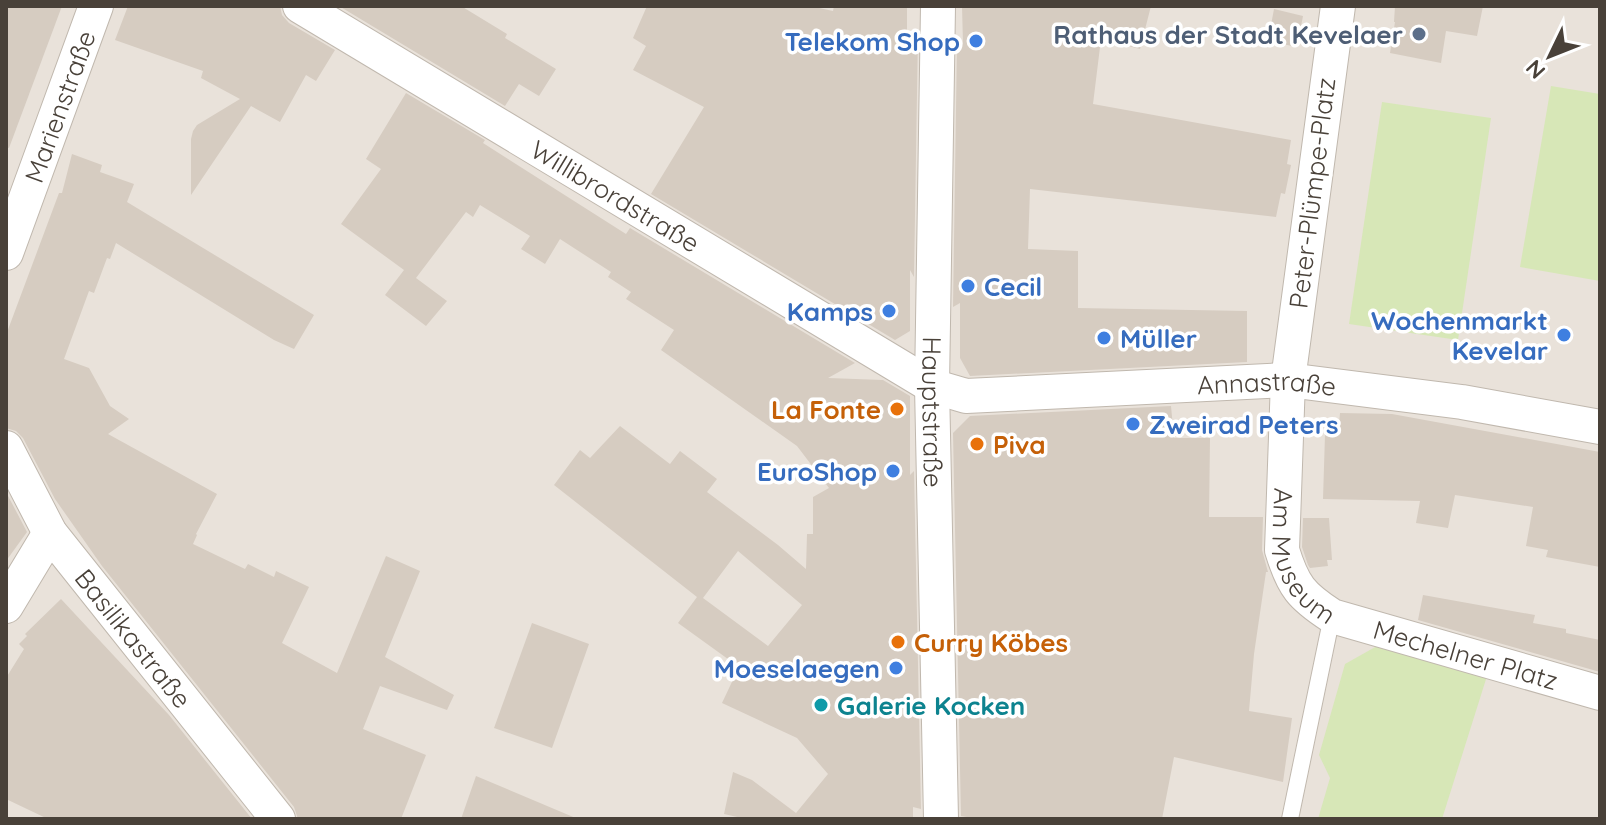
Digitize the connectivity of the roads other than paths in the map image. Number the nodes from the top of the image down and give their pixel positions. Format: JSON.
{"nodes":[{"id":1,"x":96,"y":6,"type":"edge"},
{"id":2,"x":300,"y":6,"type":"edge"},
{"id":3,"x":938,"y":6,"type":"edge"},
{"id":4,"x":1338,"y":6,"type":"edge"},
{"id":5,"x":6,"y":253,"type":"edge"},
{"id":6,"x":1288,"y":380,"type":"junction"},
{"id":7,"x":932,"y":386,"type":"junction"},
{"id":8,"x":1600,"y":427,"type":"edge"},
{"id":9,"x":6,"y":448,"type":"edge"},
{"id":10,"x":50,"y":533,"type":"junction"},
{"id":11,"x":6,"y":606,"type":"edge"},
{"id":12,"x":1332,"y":616,"type":"junction"},
{"id":13,"x":1600,"y":693,"type":"edge"},
{"id":14,"x":278,"y":819,"type":"edge"},
{"id":15,"x":941,"y":819,"type":"edge"},
{"id":16,"x":1290,"y":819,"type":"edge"}],
"edges":[{"from":1,"to":5,"type":"street","name":"Marienstraße"},
{"from":2,"to":7,"type":"street","name":"Willibrordstraße"},
{"from":3,"to":7,"type":"street","name":"Hauptstraße"},
{"from":4,"to":6,"type":"street","name":"Peter-Plümpe-Platz"},
{"from":6,"to":7,"type":"street","name":"Annastraße"},
{"from":6,"to":8,"type":"street","name":"Annastraße"},
{"from":6,"to":12,"type":"street","name":"Am Museum"},
{"from":7,"to":15,"type":"street","name":"Hauptstraße"},
{"from":9,"to":10,"type":"street","name":"Basilikastraße"},
{"from":10,"to":11,"type":"street"},
{"from":10,"to":14,"type":"street","name":"Basilikastraße"},
{"from":12,"to":13,"type":"street","name":"Mechelner Platz"},
{"from":12,"to":16,"type":"lane","name":"Am Museum"}]}
